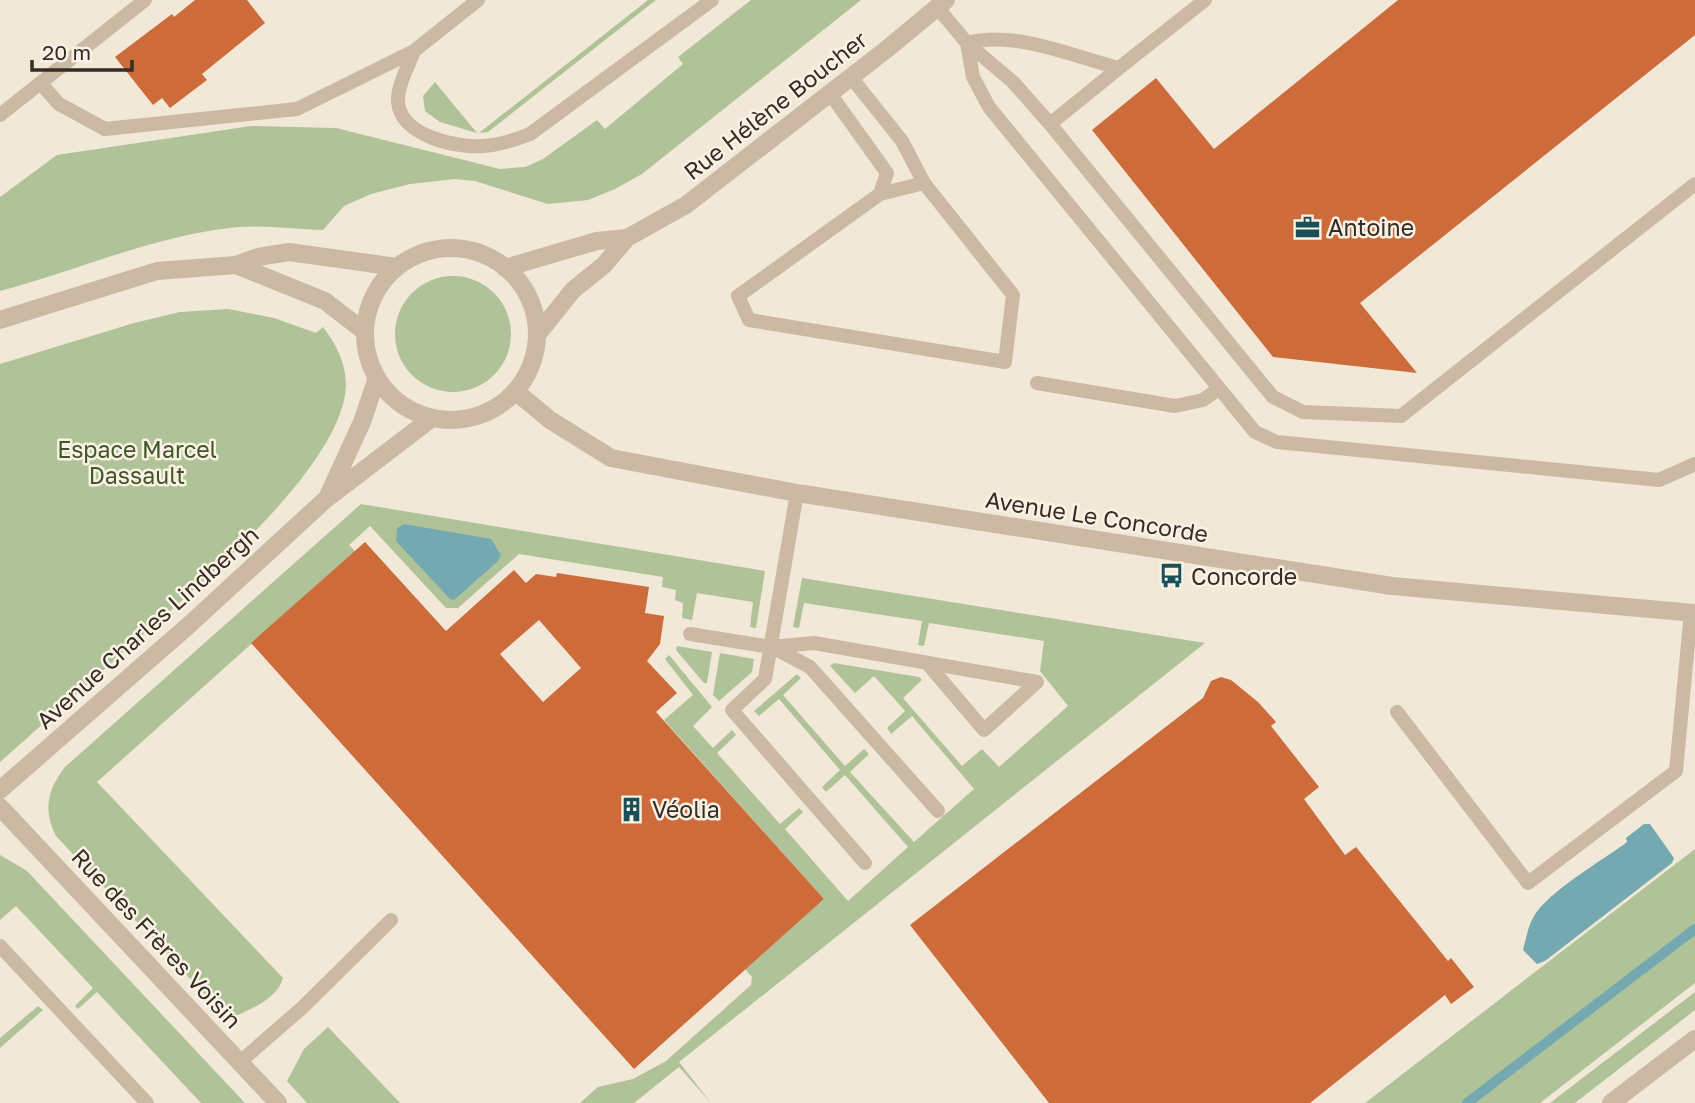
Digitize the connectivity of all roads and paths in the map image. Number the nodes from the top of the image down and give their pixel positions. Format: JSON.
{"nodes":[{"id":1,"x":145,"y":0,"type":"edge"},
{"id":2,"x":478,"y":0,"type":"edge"},
{"id":3,"x":712,"y":0,"type":"edge"},
{"id":4,"x":1205,"y":0,"type":"edge"},
{"id":5,"x":942,"y":2,"type":"edge"},
{"id":6,"x":967,"y":43,"type":"junction"},
{"id":7,"x":414,"y":51,"type":"junction"},
{"id":8,"x":1119,"y":68,"type":"junction"},
{"id":9,"x":850,"y":76,"type":"junction"},
{"id":10,"x":41,"y":84,"type":"junction"},
{"id":11,"x":829,"y":92,"type":"junction"},
{"id":12,"x":0,"y":115,"type":"edge"},
{"id":13,"x":1050,"y":124,"type":"junction"},
{"id":14,"x":925,"y":183,"type":"junction"},
{"id":15,"x":1695,"y":184,"type":"edge"},
{"id":16,"x":880,"y":194,"type":"junction"},
{"id":17,"x":627,"y":238,"type":"junction"},
{"id":18,"x":236,"y":265,"type":"junction"},
{"id":19,"x":397,"y":267,"type":"junction"},
{"id":20,"x":505,"y":268,"type":"junction"},
{"id":21,"x":0,"y":320,"type":"edge"},
{"id":22,"x":365,"y":332,"type":"junction"},
{"id":23,"x":537,"y":335,"type":"junction"},
{"id":24,"x":377,"y":378,"type":"junction"},
{"id":25,"x":1037,"y":383,"type":"dead end"},
{"id":26,"x":1217,"y":390,"type":"junction"},
{"id":27,"x":515,"y":391,"type":"junction"},
{"id":28,"x":432,"y":418,"type":"junction"},
{"id":29,"x":1695,"y":464,"type":"edge"},
{"id":30,"x":797,"y":493,"type":"junction"},
{"id":31,"x":326,"y":499,"type":"junction"},
{"id":32,"x":1693,"y":612,"type":"edge"},
{"id":33,"x":690,"y":634,"type":"dead end"},
{"id":34,"x":771,"y":647,"type":"junction"},
{"id":35,"x":927,"y":663,"type":"junction"},
{"id":36,"x":1397,"y":712,"type":"dead end"},
{"id":37,"x":0,"y":790,"type":"edge"},
{"id":38,"x":0,"y":807,"type":"edge"},
{"id":39,"x":938,"y":811,"type":"dead end"},
{"id":40,"x":865,"y":863,"type":"dead end"},
{"id":41,"x":390,"y":920,"type":"dead end"},
{"id":42,"x":0,"y":946,"type":"edge"},
{"id":43,"x":1695,"y":1039,"type":"edge"},
{"id":44,"x":240,"y":1062,"type":"junction"},
{"id":45,"x":147,"y":1103,"type":"edge"},
{"id":46,"x":278,"y":1103,"type":"edge"},
{"id":47,"x":1611,"y":1103,"type":"edge"}],
"edges":[{"from":1,"to":10,"type":"lane"},
{"from":2,"to":7,"type":"lane"},
{"from":3,"to":7,"type":"lane"},
{"from":4,"to":8,"type":"lane"},
{"from":5,"to":6,"type":"lane"},
{"from":5,"to":9,"type":"street","name":"Rue Hélène Boucher"},
{"from":6,"to":8,"type":"lane"},
{"from":6,"to":13,"type":"lane"},
{"from":6,"to":26,"type":"lane"},
{"from":7,"to":10,"type":"lane"},
{"from":8,"to":13,"type":"lane"},
{"from":9,"to":11,"type":"street","name":"Rue Hélène Boucher"},
{"from":9,"to":14,"type":"lane"},
{"from":10,"to":12,"type":"lane"},
{"from":11,"to":16,"type":"lane"},
{"from":11,"to":17,"type":"street","name":"Rue Hélène Boucher"},
{"from":13,"to":15,"type":"lane"},
{"from":14,"to":16,"type":"lane"},
{"from":14,"to":16,"type":"lane"},
{"from":17,"to":20,"type":"street","name":"Rue Hélène Boucher"},
{"from":17,"to":23,"type":"street","name":"Rue Hélène Boucher"},
{"from":18,"to":19,"type":"street"},
{"from":18,"to":21,"type":"street"},
{"from":18,"to":22,"type":"street"},
{"from":19,"to":20,"type":"street","name":"Rue Hélène Boucher"},
{"from":19,"to":22,"type":"street","name":"Rue Hélène Boucher"},
{"from":20,"to":23,"type":"street","name":"Rue Hélène Boucher"},
{"from":22,"to":24,"type":"street","name":"Rue Hélène Boucher"},
{"from":23,"to":27,"type":"street","name":"Rue Hélène Boucher"},
{"from":24,"to":28,"type":"street","name":"Rue Hélène Boucher"},
{"from":24,"to":31,"type":"street","name":"Avenue Charles Lindbergh"},
{"from":25,"to":26,"type":"lane"},
{"from":26,"to":29,"type":"lane"},
{"from":27,"to":28,"type":"street","name":"Rue Hélène Boucher"},
{"from":27,"to":30,"type":"street","name":"Avenue Le Concorde"},
{"from":28,"to":31,"type":"street","name":"Avenue Charles Lindbergh"},
{"from":30,"to":32,"type":"street","name":"Avenue Le Concorde"},
{"from":30,"to":34,"type":"lane"},
{"from":31,"to":37,"type":"street","name":"Avenue Charles Lindbergh"},
{"from":32,"to":36,"type":"lane"},
{"from":33,"to":34,"type":"lane"},
{"from":34,"to":35,"type":"lane"},
{"from":34,"to":39,"type":"lane"},
{"from":34,"to":40,"type":"lane"},
{"from":35,"to":35,"type":"lane"},
{"from":38,"to":44,"type":"street","name":"Rue des Frères Voisin"},
{"from":41,"to":44,"type":"lane"},
{"from":42,"to":45,"type":"lane"},
{"from":43,"to":47,"type":"street"},
{"from":44,"to":46,"type":"street","name":"Rue des Frères Voisin"}]}
